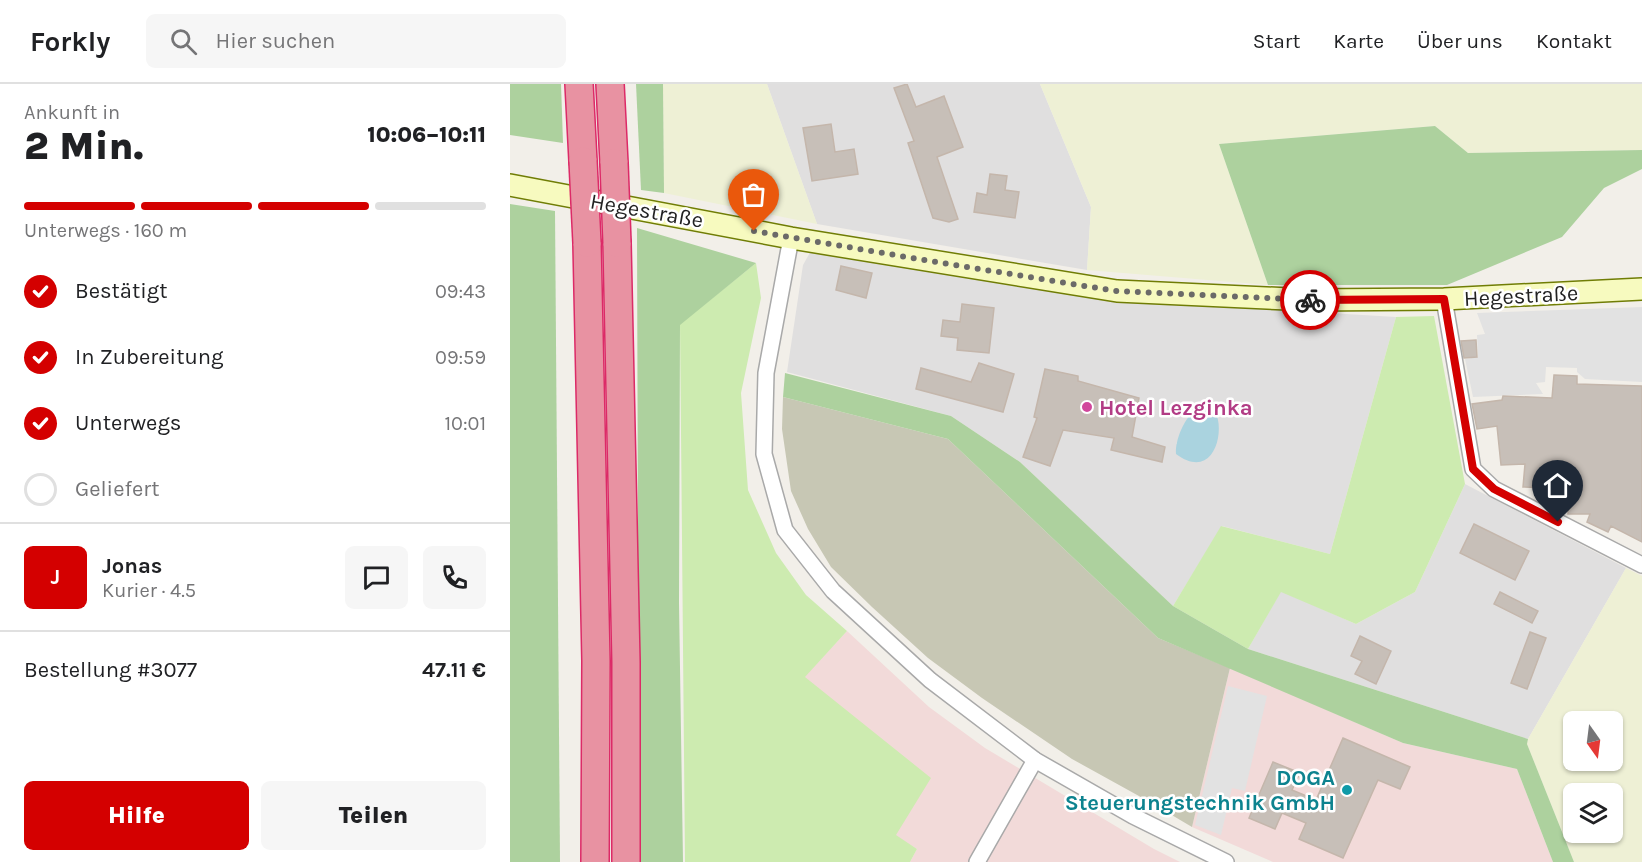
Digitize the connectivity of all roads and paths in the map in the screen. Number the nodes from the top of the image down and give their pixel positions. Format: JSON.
{"nodes":[{"id":1,"x":579,"y":84,"type":"edge"},
{"id":2,"x":610,"y":84,"type":"edge"},
{"id":3,"x":510,"y":185,"type":"edge"},
{"id":4,"x":791,"y":238,"type":"junction"},
{"id":5,"x":1642,"y":289,"type":"edge"},
{"id":6,"x":1444,"y":299,"type":"junction"},
{"id":7,"x":1642,"y":565,"type":"edge"},
{"id":8,"x":1035,"y":760,"type":"junction"},
{"id":9,"x":596,"y":862,"type":"edge"},
{"id":10,"x":626,"y":862,"type":"edge"},
{"id":11,"x":977,"y":862,"type":"edge"},
{"id":12,"x":1226,"y":862,"type":"edge"}],
"edges":[{"from":1,"to":9,"type":"highway","bridge":true},
{"from":2,"to":10,"type":"highway","bridge":true},
{"from":3,"to":4,"type":"street","name":"Hegestraße"},
{"from":4,"to":6,"type":"street","name":"Hegestraße"},
{"from":4,"to":8,"type":"street"},
{"from":5,"to":6,"type":"street","name":"Hegestraße"},
{"from":6,"to":7,"type":"street"},
{"from":8,"to":11,"type":"street"},
{"from":8,"to":12,"type":"street"}]}
